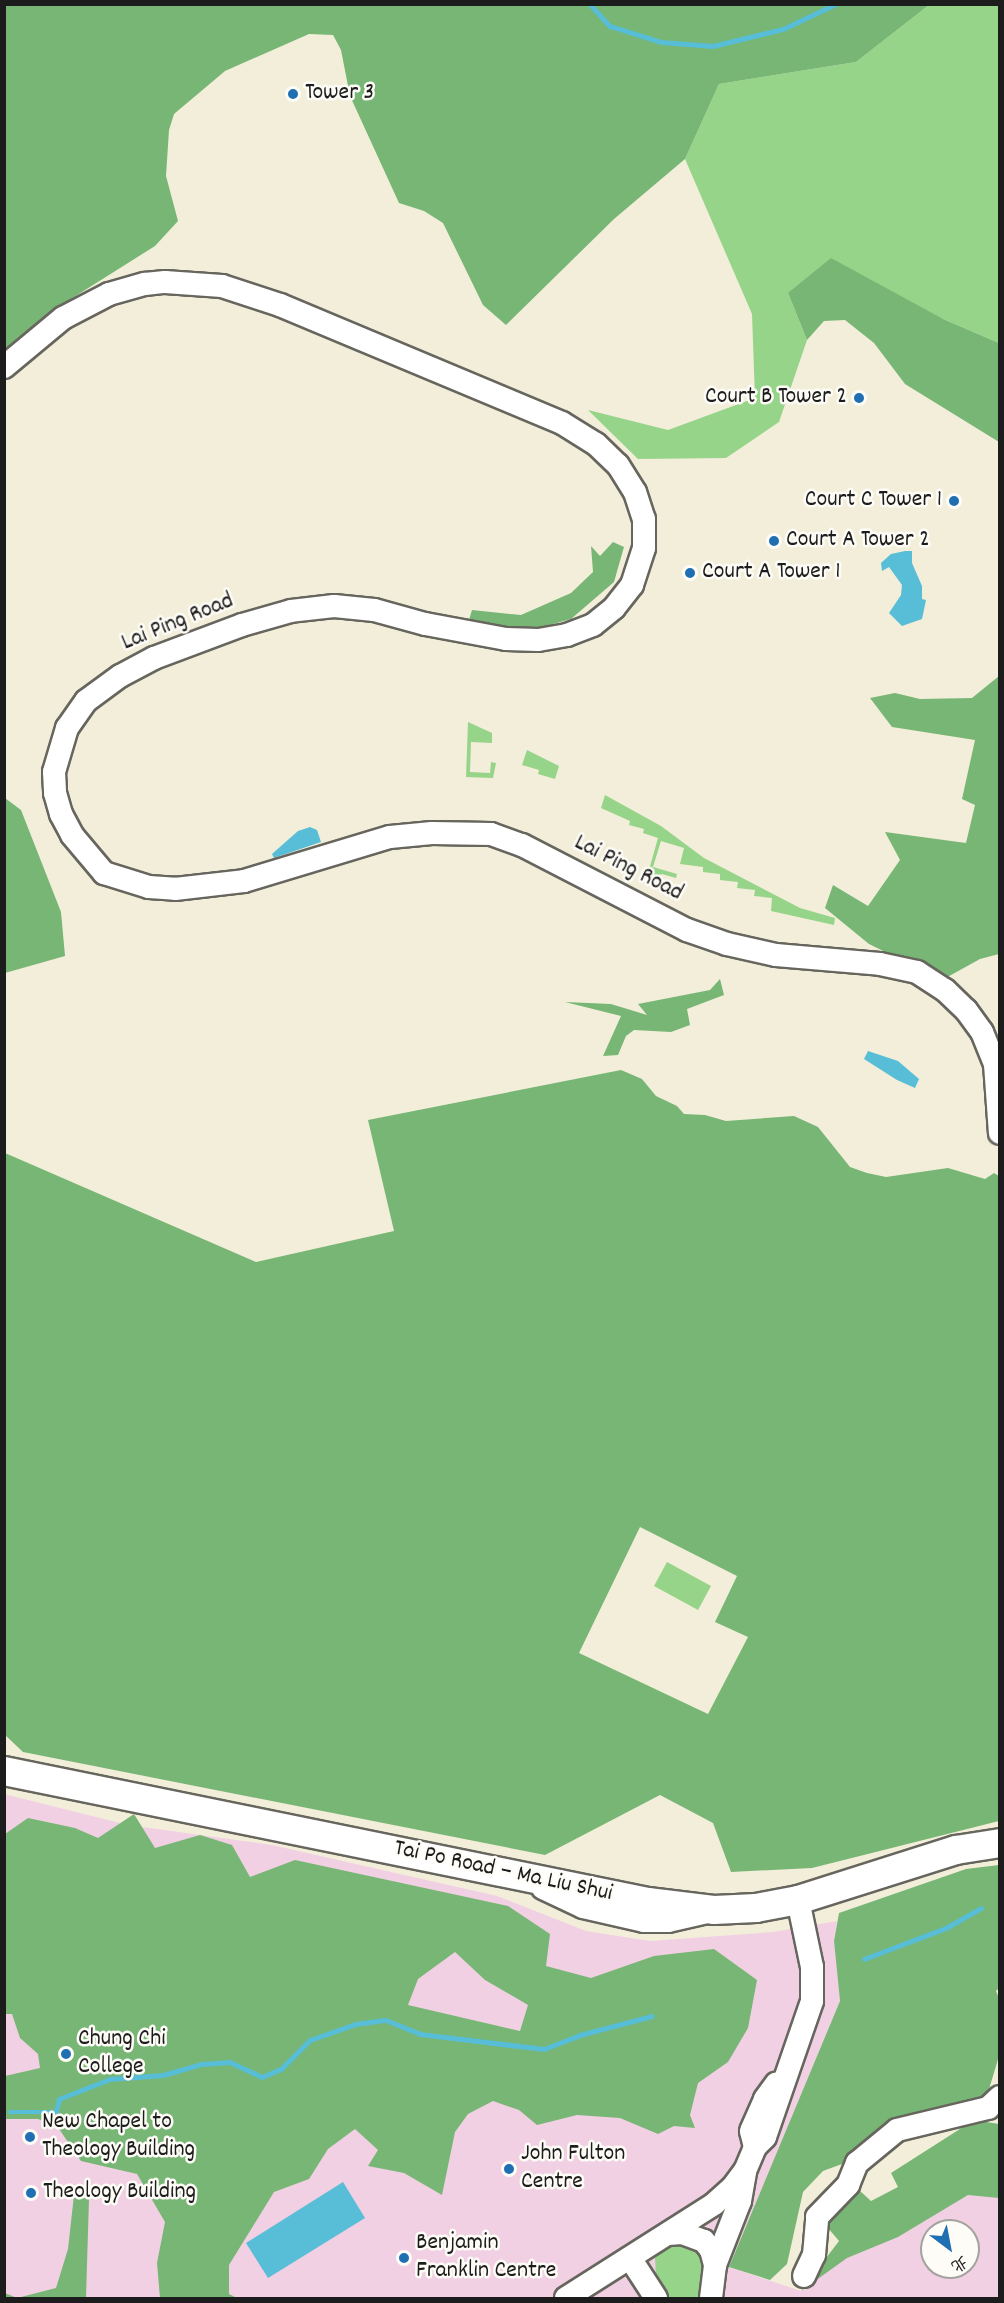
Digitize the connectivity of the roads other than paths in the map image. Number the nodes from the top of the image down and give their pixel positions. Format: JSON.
{"nodes":[{"id":1,"x":4,"y":367,"type":"edge"},
{"id":2,"x":999,"y":1133,"type":"edge"},
{"id":3,"x":4,"y":1771,"type":"edge"},
{"id":4,"x":999,"y":1843,"type":"edge"},
{"id":5,"x":798,"y":1900,"type":"junction"},
{"id":6,"x":999,"y":2097,"type":"edge"},
{"id":7,"x":745,"y":2171,"type":"junction"},
{"id":8,"x":668,"y":2234,"type":"junction"},
{"id":9,"x":630,"y":2258,"type":"junction"},
{"id":10,"x":715,"y":2265,"type":"junction"},
{"id":11,"x":804,"y":2276,"type":"dead end"},
{"id":12,"x":566,"y":2298,"type":"edge"},
{"id":13,"x":656,"y":2298,"type":"edge"},
{"id":14,"x":711,"y":2298,"type":"edge"}],
"edges":[{"from":1,"to":2,"type":"street","name":"Lai Ping Road"},
{"from":3,"to":5,"type":"main road","name":"Tai Po Road – Ma Liu Shui"},
{"from":4,"to":5,"type":"main road","name":"Tai Po Road – Ma Liu Shui"},
{"from":5,"to":7,"type":"street"},
{"from":6,"to":11,"type":"street"},
{"from":7,"to":8,"type":"street"},
{"from":7,"to":10,"type":"street"},
{"from":8,"to":9,"type":"street"},
{"from":8,"to":10,"type":"street"},
{"from":9,"to":12,"type":"street"},
{"from":9,"to":13,"type":"street"},
{"from":10,"to":14,"type":"street"}]}
